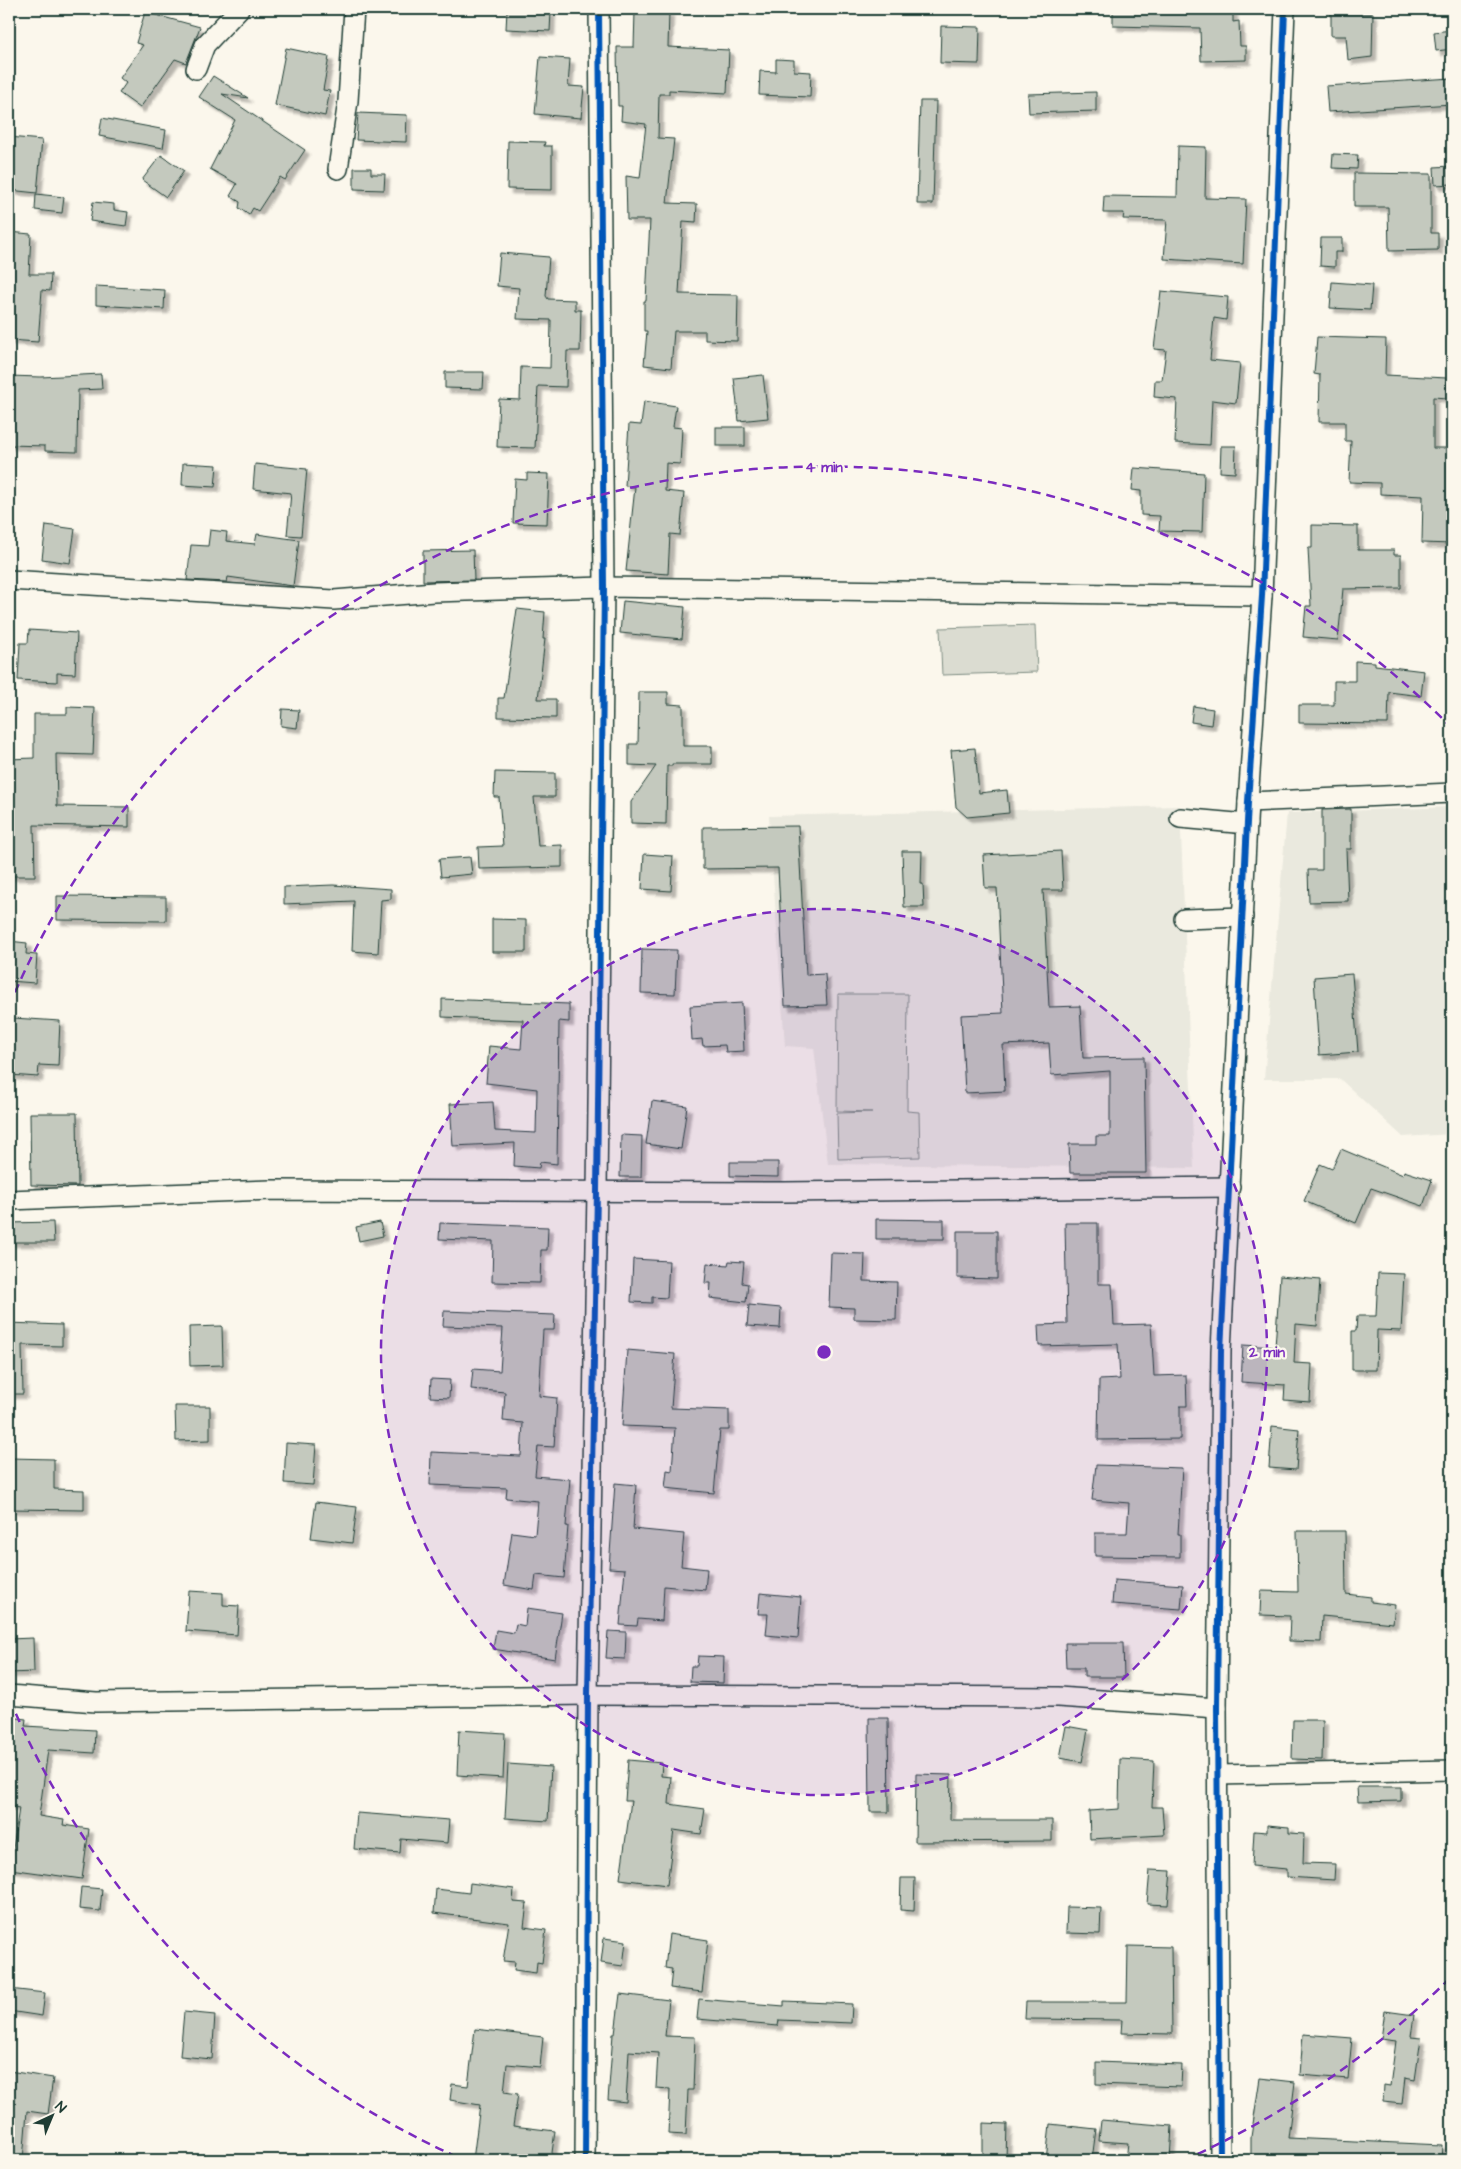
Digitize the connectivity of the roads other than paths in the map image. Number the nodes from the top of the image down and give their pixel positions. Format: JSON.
{"nodes":[{"id":1,"x":239,"y":9,"type":"edge"},
{"id":2,"x":354,"y":9,"type":"edge"},
{"id":3,"x":599,"y":9,"type":"edge"},
{"id":4,"x":1285,"y":9,"type":"edge"},
{"id":5,"x":196,"y":69,"type":"dead end"},
{"id":6,"x":338,"y":169,"type":"dead end"},
{"id":7,"x":9,"y":580,"type":"edge"},
{"id":8,"x":604,"y":587,"type":"junction"},
{"id":9,"x":1262,"y":596,"type":"junction"},
{"id":10,"x":1452,"y":792,"type":"edge"},
{"id":11,"x":1248,"y":802,"type":"junction"},
{"id":12,"x":1180,"y":818,"type":"dead end"},
{"id":13,"x":1247,"y":824,"type":"junction"},
{"id":14,"x":1243,"y":917,"type":"junction"},
{"id":15,"x":1184,"y":919,"type":"dead end"},
{"id":16,"x":1230,"y":1187,"type":"junction"},
{"id":17,"x":597,"y":1190,"type":"junction"},
{"id":18,"x":9,"y":1200,"type":"edge"},
{"id":19,"x":9,"y":1695,"type":"edge"},
{"id":20,"x":588,"y":1695,"type":"junction"},
{"id":21,"x":1217,"y":1708,"type":"junction"},
{"id":22,"x":1452,"y":1770,"type":"edge"},
{"id":23,"x":1218,"y":1775,"type":"junction"},
{"id":24,"x":585,"y":2160,"type":"edge"},
{"id":25,"x":1220,"y":2160,"type":"edge"}],
"edges":[{"from":1,"to":5,"type":"street"},
{"from":2,"to":6,"type":"street"},
{"from":3,"to":8,"type":"street"},
{"from":4,"to":9,"type":"street"},
{"from":7,"to":8,"type":"street"},
{"from":8,"to":9,"type":"street"},
{"from":8,"to":17,"type":"street"},
{"from":9,"to":11,"type":"street"},
{"from":10,"to":11,"type":"street"},
{"from":11,"to":13,"type":"street"},
{"from":12,"to":13,"type":"street"},
{"from":13,"to":14,"type":"street"},
{"from":14,"to":15,"type":"street"},
{"from":14,"to":16,"type":"street"},
{"from":16,"to":17,"type":"street"},
{"from":16,"to":21,"type":"street"},
{"from":17,"to":18,"type":"street"},
{"from":17,"to":20,"type":"street"},
{"from":19,"to":20,"type":"street"},
{"from":20,"to":21,"type":"street"},
{"from":20,"to":24,"type":"street"},
{"from":21,"to":23,"type":"street"},
{"from":22,"to":23,"type":"street"},
{"from":23,"to":25,"type":"street"}]}
